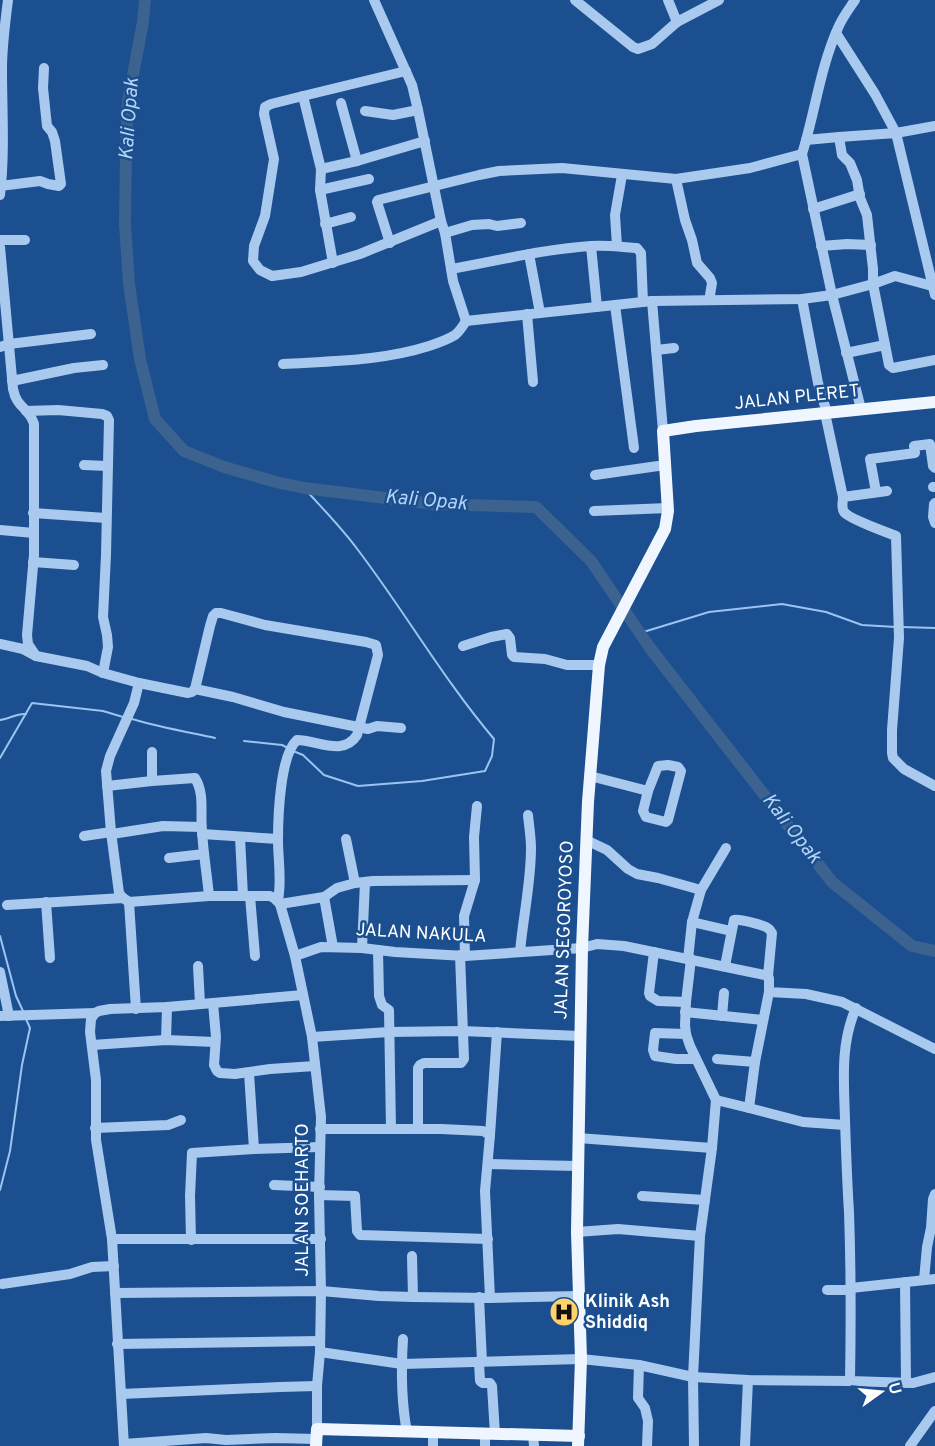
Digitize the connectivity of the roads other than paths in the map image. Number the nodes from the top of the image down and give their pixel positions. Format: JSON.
{"nodes":[{"id":1,"x":8,"y":0,"type":"edge"},
{"id":2,"x":374,"y":0,"type":"edge"},
{"id":3,"x":575,"y":0,"type":"edge"},
{"id":4,"x":668,"y":0,"type":"edge"},
{"id":5,"x":855,"y":0,"type":"edge"},
{"id":6,"x":712,"y":2,"type":"edge"},
{"id":7,"x":3,"y":17,"type":"edge"},
{"id":8,"x":677,"y":22,"type":"junction"},
{"id":9,"x":836,"y":33,"type":"junction"},
{"id":10,"x":1,"y":68,"type":"edge"},
{"id":11,"x":44,"y":68,"type":"dead end"},
{"id":12,"x":406,"y":71,"type":"junction"},
{"id":13,"x":303,"y":96,"type":"junction"},
{"id":14,"x":341,"y":103,"type":"dead end"},
{"id":15,"x":418,"y":110,"type":"junction"},
{"id":16,"x":365,"y":111,"type":"dead end"},
{"id":17,"x":935,"y":126,"type":"edge"},
{"id":18,"x":896,"y":133,"type":"junction"},
{"id":19,"x":839,"y":137,"type":"junction"},
{"id":20,"x":806,"y":140,"type":"junction"},
{"id":21,"x":425,"y":141,"type":"junction"},
{"id":22,"x":802,"y":154,"type":"junction"},
{"id":23,"x":357,"y":161,"type":"junction"},
{"id":24,"x":321,"y":169,"type":"junction"},
{"id":25,"x":622,"y":175,"type":"junction"},
{"id":26,"x":369,"y":179,"type":"dead end"},
{"id":27,"x":676,"y":179,"type":"junction"},
{"id":28,"x":434,"y":186,"type":"junction"},
{"id":29,"x":0,"y":189,"type":"edge"},
{"id":30,"x":320,"y":190,"type":"junction"},
{"id":31,"x":860,"y":194,"type":"junction"},
{"id":32,"x":813,"y":208,"type":"junction"},
{"id":33,"x":351,"y":217,"type":"dead end"},
{"id":34,"x":441,"y":221,"type":"junction"},
{"id":35,"x":521,"y":223,"type":"dead end"},
{"id":36,"x":325,"y":224,"type":"junction"},
{"id":37,"x":445,"y":233,"type":"junction"},
{"id":38,"x":0,"y":240,"type":"edge"},
{"id":39,"x":25,"y":240,"type":"dead end"},
{"id":40,"x":390,"y":243,"type":"junction"},
{"id":41,"x":871,"y":245,"type":"junction"},
{"id":42,"x":591,"y":246,"type":"junction"},
{"id":43,"x":617,"y":246,"type":"junction"},
{"id":44,"x":821,"y":246,"type":"junction"},
{"id":45,"x":0,"y":247,"type":"edge"},
{"id":46,"x":529,"y":254,"type":"junction"},
{"id":47,"x":333,"y":263,"type":"junction"},
{"id":48,"x":451,"y":269,"type":"junction"},
{"id":49,"x":873,"y":284,"type":"junction"},
{"id":50,"x":934,"y":290,"type":"edge"},
{"id":51,"x":832,"y":296,"type":"junction"},
{"id":52,"x":802,"y":299,"type":"junction"},
{"id":53,"x":711,"y":300,"type":"junction"},
{"id":54,"x":647,"y":301,"type":"junction"},
{"id":55,"x":615,"y":305,"type":"junction"},
{"id":56,"x":597,"y":307,"type":"junction"},
{"id":57,"x":540,"y":313,"type":"junction"},
{"id":58,"x":527,"y":314,"type":"junction"},
{"id":59,"x":466,"y":321,"type":"junction"},
{"id":60,"x":91,"y":334,"type":"dead end"},
{"id":61,"x":885,"y":345,"type":"junction"},
{"id":62,"x":5,"y":346,"type":"edge"},
{"id":63,"x":674,"y":348,"type":"dead end"},
{"id":64,"x":656,"y":350,"type":"junction"},
{"id":65,"x":846,"y":353,"type":"junction"},
{"id":66,"x":935,"y":360,"type":"edge"},
{"id":67,"x":283,"y":364,"type":"dead end"},
{"id":68,"x":103,"y":365,"type":"dead end"},
{"id":69,"x":12,"y":381,"type":"junction"},
{"id":70,"x":533,"y":382,"type":"dead end"},
{"id":71,"x":935,"y":402,"type":"edge"},
{"id":72,"x":861,"y":409,"type":"junction"},
{"id":73,"x":26,"y":411,"type":"junction"},
{"id":74,"x":826,"y":413,"type":"junction"},
{"id":75,"x":663,"y":431,"type":"junction"},
{"id":76,"x":634,"y":448,"type":"dead end"},
{"id":77,"x":84,"y":465,"type":"dead end"},
{"id":78,"x":665,"y":465,"type":"junction"},
{"id":79,"x":107,"y":466,"type":"junction"},
{"id":80,"x":935,"y":468,"type":"edge"},
{"id":81,"x":595,"y":475,"type":"dead end"},
{"id":82,"x":843,"y":497,"type":"junction"},
{"id":83,"x":935,"y":503,"type":"edge"},
{"id":84,"x":668,"y":508,"type":"junction"},
{"id":85,"x":594,"y":511,"type":"dead end"},
{"id":86,"x":33,"y":513,"type":"junction"},
{"id":87,"x":106,"y":518,"type":"junction"},
{"id":88,"x":934,"y":519,"type":"edge"},
{"id":89,"x":0,"y":530,"type":"edge"},
{"id":90,"x":34,"y":533,"type":"junction"},
{"id":91,"x":33,"y":562,"type":"junction"},
{"id":92,"x":74,"y":565,"type":"dead end"},
{"id":93,"x":0,"y":644,"type":"edge"},
{"id":94,"x":463,"y":646,"type":"dead end"},
{"id":95,"x":36,"y":656,"type":"junction"},
{"id":96,"x":599,"y":665,"type":"junction"},
{"id":97,"x":103,"y":673,"type":"junction"},
{"id":98,"x":139,"y":683,"type":"junction"},
{"id":99,"x":195,"y":689,"type":"junction"},
{"id":100,"x":359,"y":727,"type":"junction"},
{"id":101,"x":401,"y":729,"type":"dead end"},
{"id":102,"x":152,"y":752,"type":"dead end"},
{"id":103,"x":590,"y":776,"type":"junction"},
{"id":104,"x":152,"y":781,"type":"junction"},
{"id":105,"x":107,"y":786,"type":"junction"},
{"id":106,"x":935,"y":786,"type":"edge"},
{"id":107,"x":648,"y":791,"type":"junction"},
{"id":108,"x":477,"y":806,"type":"dead end"},
{"id":109,"x":528,"y":815,"type":"dead end"},
{"id":110,"x":202,"y":830,"type":"junction"},
{"id":111,"x":112,"y":833,"type":"junction"},
{"id":112,"x":84,"y":836,"type":"dead end"},
{"id":113,"x":240,"y":837,"type":"junction"},
{"id":114,"x":346,"y":838,"type":"dead end"},
{"id":115,"x":278,"y":839,"type":"junction"},
{"id":116,"x":586,"y":840,"type":"junction"},
{"id":117,"x":726,"y":848,"type":"dead end"},
{"id":118,"x":204,"y":854,"type":"junction"},
{"id":119,"x":169,"y":858,"type":"dead end"},
{"id":120,"x":475,"y":880,"type":"junction"},
{"id":121,"x":360,"y":882,"type":"junction"},
{"id":122,"x":701,"y":890,"type":"junction"},
{"id":123,"x":209,"y":896,"type":"junction"},
{"id":124,"x":247,"y":896,"type":"junction"},
{"id":125,"x":324,"y":897,"type":"junction"},
{"id":126,"x":126,"y":900,"type":"junction"},
{"id":127,"x":46,"y":902,"type":"junction"},
{"id":128,"x":279,"y":902,"type":"junction"},
{"id":129,"x":7,"y":905,"type":"dead end"},
{"id":130,"x":692,"y":922,"type":"junction"},
{"id":131,"x":732,"y":931,"type":"junction"},
{"id":132,"x":333,"y":947,"type":"junction"},
{"id":133,"x":362,"y":948,"type":"junction"},
{"id":134,"x":582,"y":948,"type":"junction"},
{"id":135,"x":378,"y":950,"type":"junction"},
{"id":136,"x":520,"y":952,"type":"junction"},
{"id":137,"x":654,"y":952,"type":"junction"},
{"id":138,"x":255,"y":956,"type":"dead end"},
{"id":139,"x":295,"y":956,"type":"junction"},
{"id":140,"x":462,"y":956,"type":"junction"},
{"id":141,"x":50,"y":958,"type":"dead end"},
{"id":142,"x":690,"y":959,"type":"junction"},
{"id":143,"x":198,"y":966,"type":"dead end"},
{"id":144,"x":725,"y":966,"type":"junction"},
{"id":145,"x":0,"y":972,"type":"edge"},
{"id":146,"x":768,"y":976,"type":"junction"},
{"id":147,"x":769,"y":992,"type":"junction"},
{"id":148,"x":724,"y":993,"type":"dead end"},
{"id":149,"x":303,"y":995,"type":"junction"},
{"id":150,"x":213,"y":1003,"type":"junction"},
{"id":151,"x":200,"y":1004,"type":"junction"},
{"id":152,"x":167,"y":1007,"type":"junction"},
{"id":153,"x":685,"y":1007,"type":"junction"},
{"id":154,"x":856,"y":1008,"type":"junction"},
{"id":155,"x":136,"y":1009,"type":"junction"},
{"id":156,"x":95,"y":1013,"type":"junction"},
{"id":157,"x":8,"y":1016,"type":"edge"},
{"id":158,"x":722,"y":1017,"type":"junction"},
{"id":159,"x":763,"y":1020,"type":"junction"},
{"id":160,"x":462,"y":1031,"type":"junction"},
{"id":161,"x":389,"y":1032,"type":"junction"},
{"id":162,"x":497,"y":1032,"type":"junction"},
{"id":163,"x":686,"y":1034,"type":"junction"},
{"id":164,"x":580,"y":1036,"type":"junction"},
{"id":165,"x":312,"y":1037,"type":"junction"},
{"id":166,"x":166,"y":1040,"type":"junction"},
{"id":167,"x":215,"y":1042,"type":"junction"},
{"id":168,"x":92,"y":1045,"type":"junction"},
{"id":169,"x":935,"y":1049,"type":"edge"},
{"id":170,"x":696,"y":1059,"type":"junction"},
{"id":171,"x":717,"y":1059,"type":"dead end"},
{"id":172,"x":755,"y":1062,"type":"junction"},
{"id":173,"x":315,"y":1066,"type":"junction"},
{"id":174,"x":249,"y":1073,"type":"junction"},
{"id":175,"x":716,"y":1100,"type":"junction"},
{"id":176,"x":749,"y":1108,"type":"junction"},
{"id":177,"x":181,"y":1120,"type":"dead end"},
{"id":178,"x":845,"y":1125,"type":"junction"},
{"id":179,"x":95,"y":1128,"type":"junction"},
{"id":180,"x":320,"y":1129,"type":"junction"},
{"id":181,"x":391,"y":1129,"type":"junction"},
{"id":182,"x":418,"y":1129,"type":"junction"},
{"id":183,"x":490,"y":1135,"type":"junction"},
{"id":184,"x":578,"y":1138,"type":"junction"},
{"id":185,"x":320,"y":1147,"type":"junction"},
{"id":186,"x":712,"y":1148,"type":"junction"},
{"id":187,"x":254,"y":1149,"type":"junction"},
{"id":188,"x":488,"y":1164,"type":"junction"},
{"id":189,"x":578,"y":1166,"type":"junction"},
{"id":190,"x":274,"y":1185,"type":"dead end"},
{"id":191,"x":320,"y":1191,"type":"junction"},
{"id":192,"x":935,"y":1194,"type":"edge"},
{"id":193,"x":642,"y":1196,"type":"dead end"},
{"id":194,"x":705,"y":1200,"type":"junction"},
{"id":195,"x":577,"y":1232,"type":"junction"},
{"id":196,"x":700,"y":1236,"type":"junction"},
{"id":197,"x":112,"y":1239,"type":"junction"},
{"id":198,"x":321,"y":1239,"type":"junction"},
{"id":199,"x":488,"y":1239,"type":"junction"},
{"id":200,"x":191,"y":1240,"type":"junction"},
{"id":201,"x":412,"y":1256,"type":"dead end"},
{"id":202,"x":114,"y":1266,"type":"junction"},
{"id":203,"x":929,"y":1280,"type":"edge"},
{"id":204,"x":905,"y":1282,"type":"junction"},
{"id":205,"x":2,"y":1284,"type":"dead end"},
{"id":206,"x":850,"y":1289,"type":"junction"},
{"id":207,"x":827,"y":1290,"type":"dead end"},
{"id":208,"x":321,"y":1291,"type":"junction"},
{"id":209,"x":115,"y":1293,"type":"junction"},
{"id":210,"x":579,"y":1296,"type":"junction"},
{"id":211,"x":413,"y":1297,"type":"junction"},
{"id":212,"x":485,"y":1297,"type":"junction"},
{"id":213,"x":403,"y":1339,"type":"dead end"},
{"id":214,"x":320,"y":1341,"type":"junction"},
{"id":215,"x":117,"y":1344,"type":"junction"},
{"id":216,"x":320,"y":1352,"type":"junction"},
{"id":217,"x":581,"y":1359,"type":"junction"},
{"id":218,"x":480,"y":1362,"type":"junction"},
{"id":219,"x":402,"y":1364,"type":"junction"},
{"id":220,"x":639,"y":1365,"type":"junction"},
{"id":221,"x":693,"y":1377,"type":"junction"},
{"id":222,"x":935,"y":1377,"type":"edge"},
{"id":223,"x":748,"y":1380,"type":"junction"},
{"id":224,"x":850,"y":1381,"type":"junction"},
{"id":225,"x":906,"y":1383,"type":"junction"},
{"id":226,"x":317,"y":1386,"type":"junction"},
{"id":227,"x":121,"y":1394,"type":"junction"},
{"id":228,"x":935,"y":1411,"type":"edge"},
{"id":229,"x":407,"y":1432,"type":"junction"},
{"id":230,"x":433,"y":1432,"type":"junction"},
{"id":231,"x":316,"y":1438,"type":"edge"},
{"id":232,"x":488,"y":1438,"type":"edge"},
{"id":233,"x":533,"y":1440,"type":"edge"},
{"id":234,"x":578,"y":1441,"type":"edge"},
{"id":235,"x":124,"y":1445,"type":"edge"},
{"id":236,"x":433,"y":1446,"type":"edge"},
{"id":237,"x":647,"y":1446,"type":"edge"},
{"id":238,"x":694,"y":1446,"type":"edge"},
{"id":239,"x":745,"y":1446,"type":"edge"},
{"id":240,"x":910,"y":1446,"type":"edge"}],
"edges":[{"from":1,"to":7,"type":"street"},
{"from":2,"to":12,"type":"street"},
{"from":3,"to":8,"type":"street"},
{"from":4,"to":8,"type":"street"},
{"from":5,"to":9,"type":"street"},
{"from":6,"to":8,"type":"street"},
{"from":7,"to":10,"type":"street"},
{"from":9,"to":18,"type":"street"},
{"from":9,"to":20,"type":"street"},
{"from":10,"to":29,"type":"street"},
{"from":11,"to":29,"type":"street"},
{"from":12,"to":13,"type":"street"},
{"from":12,"to":15,"type":"street"},
{"from":13,"to":24,"type":"street"},
{"from":13,"to":47,"type":"street"},
{"from":14,"to":23,"type":"street"},
{"from":15,"to":16,"type":"street"},
{"from":15,"to":21,"type":"street"},
{"from":17,"to":18,"type":"street"},
{"from":18,"to":19,"type":"street"},
{"from":18,"to":50,"type":"street"},
{"from":19,"to":20,"type":"street"},
{"from":19,"to":31,"type":"street"},
{"from":20,"to":22,"type":"street"},
{"from":21,"to":23,"type":"street"},
{"from":21,"to":28,"type":"street"},
{"from":22,"to":27,"type":"street"},
{"from":22,"to":32,"type":"street"},
{"from":23,"to":24,"type":"street"},
{"from":24,"to":30,"type":"street"},
{"from":25,"to":27,"type":"street"},
{"from":25,"to":28,"type":"street"},
{"from":25,"to":43,"type":"street"},
{"from":26,"to":30,"type":"street"},
{"from":27,"to":53,"type":"street"},
{"from":28,"to":34,"type":"street"},
{"from":28,"to":40,"type":"street"},
{"from":30,"to":36,"type":"street"},
{"from":31,"to":32,"type":"street"},
{"from":31,"to":41,"type":"street"},
{"from":32,"to":44,"type":"street"},
{"from":33,"to":36,"type":"street"},
{"from":34,"to":37,"type":"street"},
{"from":34,"to":40,"type":"street"},
{"from":35,"to":37,"type":"street"},
{"from":36,"to":47,"type":"street"},
{"from":37,"to":48,"type":"street"},
{"from":38,"to":39,"type":"street"},
{"from":40,"to":47,"type":"street"},
{"from":41,"to":44,"type":"street"},
{"from":41,"to":49,"type":"street"},
{"from":42,"to":43,"type":"street"},
{"from":42,"to":46,"type":"street"},
{"from":42,"to":56,"type":"street"},
{"from":43,"to":54,"type":"street"},
{"from":44,"to":51,"type":"street"},
{"from":45,"to":62,"type":"street"},
{"from":46,"to":48,"type":"street"},
{"from":46,"to":57,"type":"street"},
{"from":48,"to":59,"type":"street"},
{"from":49,"to":50,"type":"street"},
{"from":49,"to":51,"type":"street"},
{"from":49,"to":61,"type":"street"},
{"from":51,"to":52,"type":"street"},
{"from":51,"to":65,"type":"street"},
{"from":52,"to":53,"type":"street"},
{"from":52,"to":74,"type":"street"},
{"from":53,"to":54,"type":"street"},
{"from":54,"to":55,"type":"street"},
{"from":54,"to":64,"type":"street"},
{"from":55,"to":56,"type":"street"},
{"from":55,"to":76,"type":"street"},
{"from":56,"to":57,"type":"street"},
{"from":57,"to":58,"type":"street"},
{"from":58,"to":59,"type":"street"},
{"from":58,"to":70,"type":"street"},
{"from":59,"to":67,"type":"street"},
{"from":60,"to":62,"type":"street"},
{"from":61,"to":65,"type":"street"},
{"from":61,"to":66,"type":"street"},
{"from":62,"to":69,"type":"street"},
{"from":63,"to":64,"type":"street"},
{"from":64,"to":75,"type":"street"},
{"from":65,"to":72,"type":"street"},
{"from":68,"to":69,"type":"street"},
{"from":69,"to":73,"type":"street"},
{"from":71,"to":72,"type":"main road","name":"JALAN PLERET"},
{"from":72,"to":74,"type":"main road","name":"JALAN PLERET"},
{"from":73,"to":79,"type":"street"},
{"from":73,"to":86,"type":"street"},
{"from":74,"to":75,"type":"main road","name":"JALAN PLERET"},
{"from":74,"to":82,"type":"street"},
{"from":75,"to":78,"type":"main road","name":"JALAN SEGOROYOSO"},
{"from":77,"to":79,"type":"street"},
{"from":78,"to":81,"type":"street"},
{"from":78,"to":84,"type":"main road","name":"JALAN SEGOROYOSO"},
{"from":79,"to":87,"type":"street"},
{"from":80,"to":82,"type":"street"},
{"from":82,"to":106,"type":"street"},
{"from":83,"to":88,"type":"street"},
{"from":84,"to":85,"type":"street"},
{"from":84,"to":96,"type":"main road","name":"JALAN SEGOROYOSO"},
{"from":86,"to":87,"type":"street"},
{"from":86,"to":90,"type":"street"},
{"from":87,"to":97,"type":"street"},
{"from":89,"to":90,"type":"street"},
{"from":90,"to":91,"type":"street"},
{"from":91,"to":92,"type":"street"},
{"from":91,"to":95,"type":"street"},
{"from":93,"to":95,"type":"street"},
{"from":94,"to":96,"type":"street"},
{"from":95,"to":97,"type":"street"},
{"from":96,"to":103,"type":"main road","name":"JALAN SEGOROYOSO"},
{"from":97,"to":98,"type":"street"},
{"from":98,"to":99,"type":"street"},
{"from":98,"to":105,"type":"street"},
{"from":99,"to":100,"type":"street"},
{"from":99,"to":100,"type":"street"},
{"from":100,"to":101,"type":"street"},
{"from":100,"to":115,"type":"street","name":"JALAN SOEHARTO"},
{"from":102,"to":104,"type":"street"},
{"from":103,"to":107,"type":"street"},
{"from":103,"to":116,"type":"main road","name":"JALAN SEGOROYOSO"},
{"from":104,"to":105,"type":"street"},
{"from":104,"to":110,"type":"street"},
{"from":105,"to":111,"type":"street"},
{"from":107,"to":107,"type":"street"},
{"from":108,"to":120,"type":"street"},
{"from":109,"to":136,"type":"street"},
{"from":110,"to":111,"type":"street"},
{"from":110,"to":113,"type":"street"},
{"from":110,"to":118,"type":"street"},
{"from":111,"to":112,"type":"street"},
{"from":111,"to":126,"type":"street"},
{"from":113,"to":115,"type":"street"},
{"from":113,"to":124,"type":"street"},
{"from":114,"to":121,"type":"street"},
{"from":115,"to":128,"type":"street","name":"JALAN SOEHARTO"},
{"from":116,"to":122,"type":"street"},
{"from":116,"to":134,"type":"main road","name":"JALAN SEGOROYOSO"},
{"from":117,"to":122,"type":"street"},
{"from":118,"to":119,"type":"street"},
{"from":118,"to":123,"type":"street"},
{"from":120,"to":121,"type":"street"},
{"from":120,"to":140,"type":"street"},
{"from":121,"to":125,"type":"street"},
{"from":121,"to":133,"type":"street"},
{"from":122,"to":130,"type":"street"},
{"from":123,"to":124,"type":"street"},
{"from":123,"to":126,"type":"street"},
{"from":124,"to":128,"type":"street"},
{"from":124,"to":138,"type":"street"},
{"from":125,"to":128,"type":"street"},
{"from":125,"to":132,"type":"street"},
{"from":126,"to":127,"type":"street"},
{"from":126,"to":155,"type":"street"},
{"from":127,"to":129,"type":"street"},
{"from":127,"to":141,"type":"street"},
{"from":128,"to":139,"type":"street","name":"JALAN SOEHARTO"},
{"from":130,"to":131,"type":"street"},
{"from":130,"to":142,"type":"street"},
{"from":131,"to":144,"type":"street"},
{"from":131,"to":146,"type":"street"},
{"from":132,"to":133,"type":"street","name":"JALAN NAKULA"},
{"from":132,"to":139,"type":"street","name":"JALAN NAKULA"},
{"from":133,"to":135,"type":"street","name":"JALAN NAKULA"},
{"from":134,"to":136,"type":"street","name":"JALAN NAKULA"},
{"from":134,"to":137,"type":"street","name":"JALAN NAKULA"},
{"from":134,"to":164,"type":"main road","name":"JALAN SEGOROYOSO"},
{"from":135,"to":140,"type":"street","name":"JALAN NAKULA"},
{"from":135,"to":161,"type":"street"},
{"from":136,"to":140,"type":"street","name":"JALAN NAKULA"},
{"from":137,"to":142,"type":"street","name":"JALAN NAKULA"},
{"from":137,"to":153,"type":"street"},
{"from":139,"to":149,"type":"street","name":"JALAN SOEHARTO"},
{"from":140,"to":160,"type":"street"},
{"from":142,"to":144,"type":"street","name":"JALAN NAKULA"},
{"from":142,"to":153,"type":"street"},
{"from":143,"to":151,"type":"street"},
{"from":144,"to":146,"type":"street","name":"JALAN NAKULA"},
{"from":145,"to":157,"type":"street"},
{"from":146,"to":147,"type":"street"},
{"from":147,"to":154,"type":"street"},
{"from":147,"to":159,"type":"street"},
{"from":148,"to":158,"type":"street"},
{"from":149,"to":150,"type":"street"},
{"from":149,"to":165,"type":"street","name":"JALAN SOEHARTO"},
{"from":150,"to":151,"type":"street"},
{"from":150,"to":167,"type":"street"},
{"from":151,"to":152,"type":"street"},
{"from":152,"to":155,"type":"street"},
{"from":152,"to":166,"type":"street"},
{"from":153,"to":158,"type":"street"},
{"from":153,"to":163,"type":"street"},
{"from":154,"to":169,"type":"street"},
{"from":154,"to":178,"type":"street"},
{"from":155,"to":156,"type":"street"},
{"from":156,"to":157,"type":"street"},
{"from":156,"to":168,"type":"street"},
{"from":158,"to":159,"type":"street"},
{"from":159,"to":172,"type":"street"},
{"from":160,"to":161,"type":"street"},
{"from":160,"to":162,"type":"street"},
{"from":160,"to":182,"type":"street"},
{"from":161,"to":165,"type":"street"},
{"from":161,"to":181,"type":"street"},
{"from":162,"to":164,"type":"street"},
{"from":162,"to":183,"type":"street"},
{"from":163,"to":170,"type":"street"},
{"from":163,"to":170,"type":"street"},
{"from":164,"to":184,"type":"main road","name":"JALAN SEGOROYOSO"},
{"from":165,"to":173,"type":"street","name":"JALAN SOEHARTO"},
{"from":166,"to":167,"type":"street"},
{"from":166,"to":168,"type":"street"},
{"from":167,"to":174,"type":"street"},
{"from":168,"to":179,"type":"street"},
{"from":170,"to":175,"type":"street"},
{"from":171,"to":172,"type":"street"},
{"from":172,"to":176,"type":"street"},
{"from":173,"to":174,"type":"street"},
{"from":173,"to":180,"type":"street","name":"JALAN SOEHARTO"},
{"from":174,"to":187,"type":"street"},
{"from":175,"to":176,"type":"street"},
{"from":175,"to":186,"type":"street"},
{"from":176,"to":178,"type":"street"},
{"from":177,"to":179,"type":"street"},
{"from":178,"to":206,"type":"street"},
{"from":179,"to":197,"type":"street"},
{"from":180,"to":181,"type":"street"},
{"from":180,"to":185,"type":"street","name":"JALAN SOEHARTO"},
{"from":181,"to":182,"type":"street"},
{"from":182,"to":183,"type":"street"},
{"from":183,"to":188,"type":"street"},
{"from":184,"to":186,"type":"street"},
{"from":184,"to":189,"type":"main road","name":"JALAN SEGOROYOSO"},
{"from":185,"to":187,"type":"street"},
{"from":185,"to":191,"type":"street","name":"JALAN SOEHARTO"},
{"from":186,"to":194,"type":"street"},
{"from":187,"to":200,"type":"street"},
{"from":188,"to":189,"type":"street"},
{"from":188,"to":199,"type":"street"},
{"from":189,"to":195,"type":"main road","name":"JALAN SEGOROYOSO"},
{"from":190,"to":191,"type":"street"},
{"from":191,"to":198,"type":"street","name":"JALAN SOEHARTO"},
{"from":191,"to":199,"type":"street"},
{"from":192,"to":203,"type":"street"},
{"from":193,"to":194,"type":"street"},
{"from":194,"to":196,"type":"street"},
{"from":195,"to":196,"type":"street"},
{"from":195,"to":210,"type":"main road","name":"JALAN SEGOROYOSO"},
{"from":196,"to":221,"type":"street"},
{"from":197,"to":200,"type":"street"},
{"from":197,"to":202,"type":"street"},
{"from":198,"to":200,"type":"street"},
{"from":198,"to":208,"type":"street","name":"JALAN SOEHARTO"},
{"from":199,"to":212,"type":"street"},
{"from":201,"to":211,"type":"street"},
{"from":202,"to":205,"type":"street"},
{"from":202,"to":209,"type":"street"},
{"from":203,"to":204,"type":"street"},
{"from":204,"to":206,"type":"street"},
{"from":204,"to":225,"type":"street"},
{"from":206,"to":207,"type":"street"},
{"from":206,"to":224,"type":"street"},
{"from":208,"to":209,"type":"street"},
{"from":208,"to":211,"type":"street"},
{"from":208,"to":214,"type":"street","name":"JALAN SOEHARTO"},
{"from":209,"to":215,"type":"street"},
{"from":210,"to":212,"type":"street"},
{"from":210,"to":217,"type":"main road","name":"JALAN SEGOROYOSO"},
{"from":211,"to":212,"type":"street"},
{"from":212,"to":218,"type":"street"},
{"from":213,"to":219,"type":"street"},
{"from":214,"to":215,"type":"street"},
{"from":214,"to":216,"type":"street","name":"JALAN SOEHARTO"},
{"from":215,"to":227,"type":"street"},
{"from":216,"to":219,"type":"street"},
{"from":216,"to":226,"type":"street","name":"JALAN SOEHARTO"},
{"from":217,"to":218,"type":"street"},
{"from":217,"to":220,"type":"street"},
{"from":217,"to":234,"type":"main road","name":"JALAN SEGOROYOSO"},
{"from":218,"to":219,"type":"street"},
{"from":218,"to":232,"type":"street"},
{"from":219,"to":229,"type":"street"},
{"from":220,"to":221,"type":"street"},
{"from":220,"to":237,"type":"street"},
{"from":221,"to":223,"type":"street"},
{"from":221,"to":238,"type":"street"},
{"from":222,"to":225,"type":"street"},
{"from":223,"to":224,"type":"street"},
{"from":223,"to":239,"type":"street"},
{"from":224,"to":225,"type":"street"},
{"from":226,"to":227,"type":"street"},
{"from":226,"to":231,"type":"street","name":"JALAN SOEHARTO"},
{"from":227,"to":235,"type":"street"},
{"from":228,"to":240,"type":"street"},
{"from":229,"to":230,"type":"main road"},
{"from":229,"to":231,"type":"main road"},
{"from":230,"to":232,"type":"main road"},
{"from":230,"to":236,"type":"street"},
{"from":231,"to":235,"type":"street"},
{"from":232,"to":233,"type":"main road"},
{"from":233,"to":234,"type":"main road"}]}
